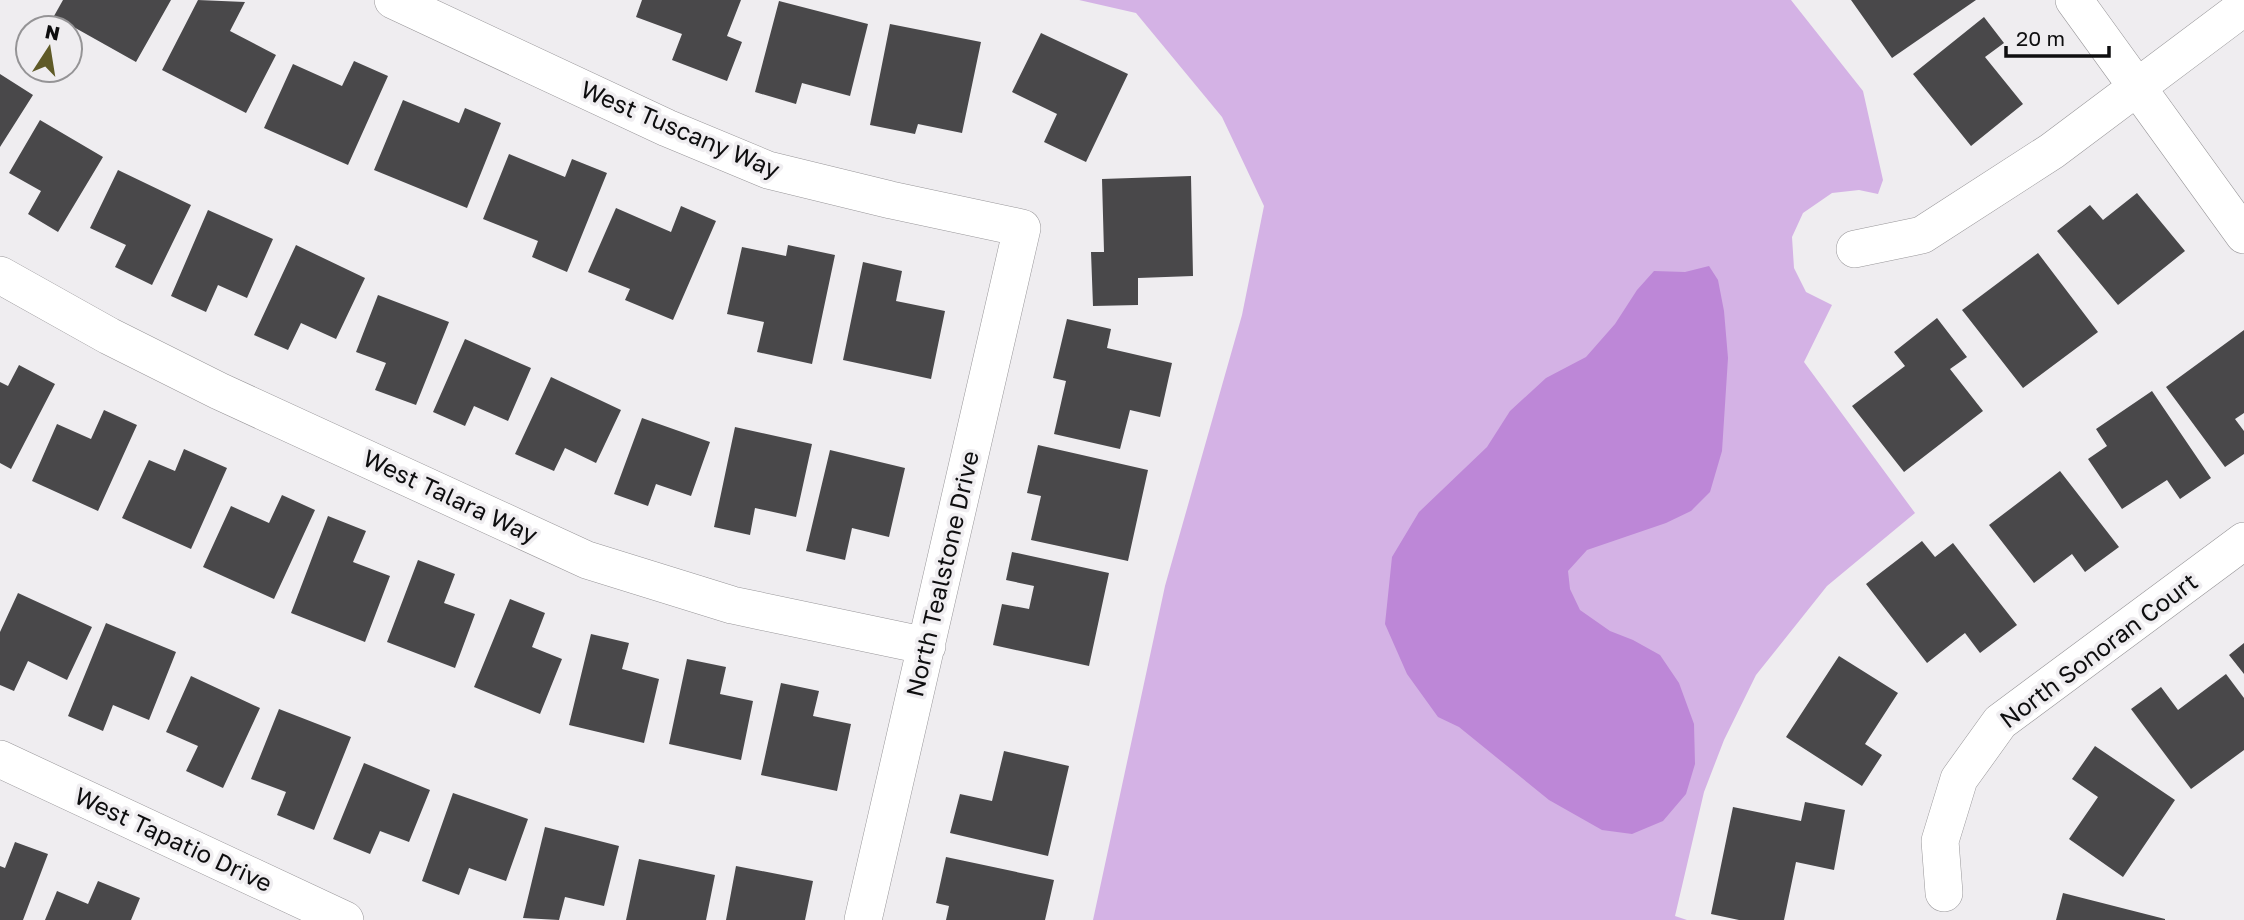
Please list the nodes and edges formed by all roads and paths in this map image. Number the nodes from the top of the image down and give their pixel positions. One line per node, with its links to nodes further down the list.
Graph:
1 (393, 0): 5 (street, West Tuscany Way)
2 (2074, 0): 4 (street)
3 (2244, 6): 4 (street)
4 (2137, 86): 6 (street); 7 (street)
5 (1022, 228): 10 (street, North Tealstone Drive)
6 (2244, 235)
7 (1855, 249)
8 (0, 275): 10 (street, West Talara Way)
9 (2244, 541): 12 (street, North Sonoran Court)
10 (927, 646): 14 (street, North Tealstone Drive)
11 (0, 760): 13 (street, West Tapatio Drive)
12 (1944, 892)
13 (345, 920)
14 (863, 920)

